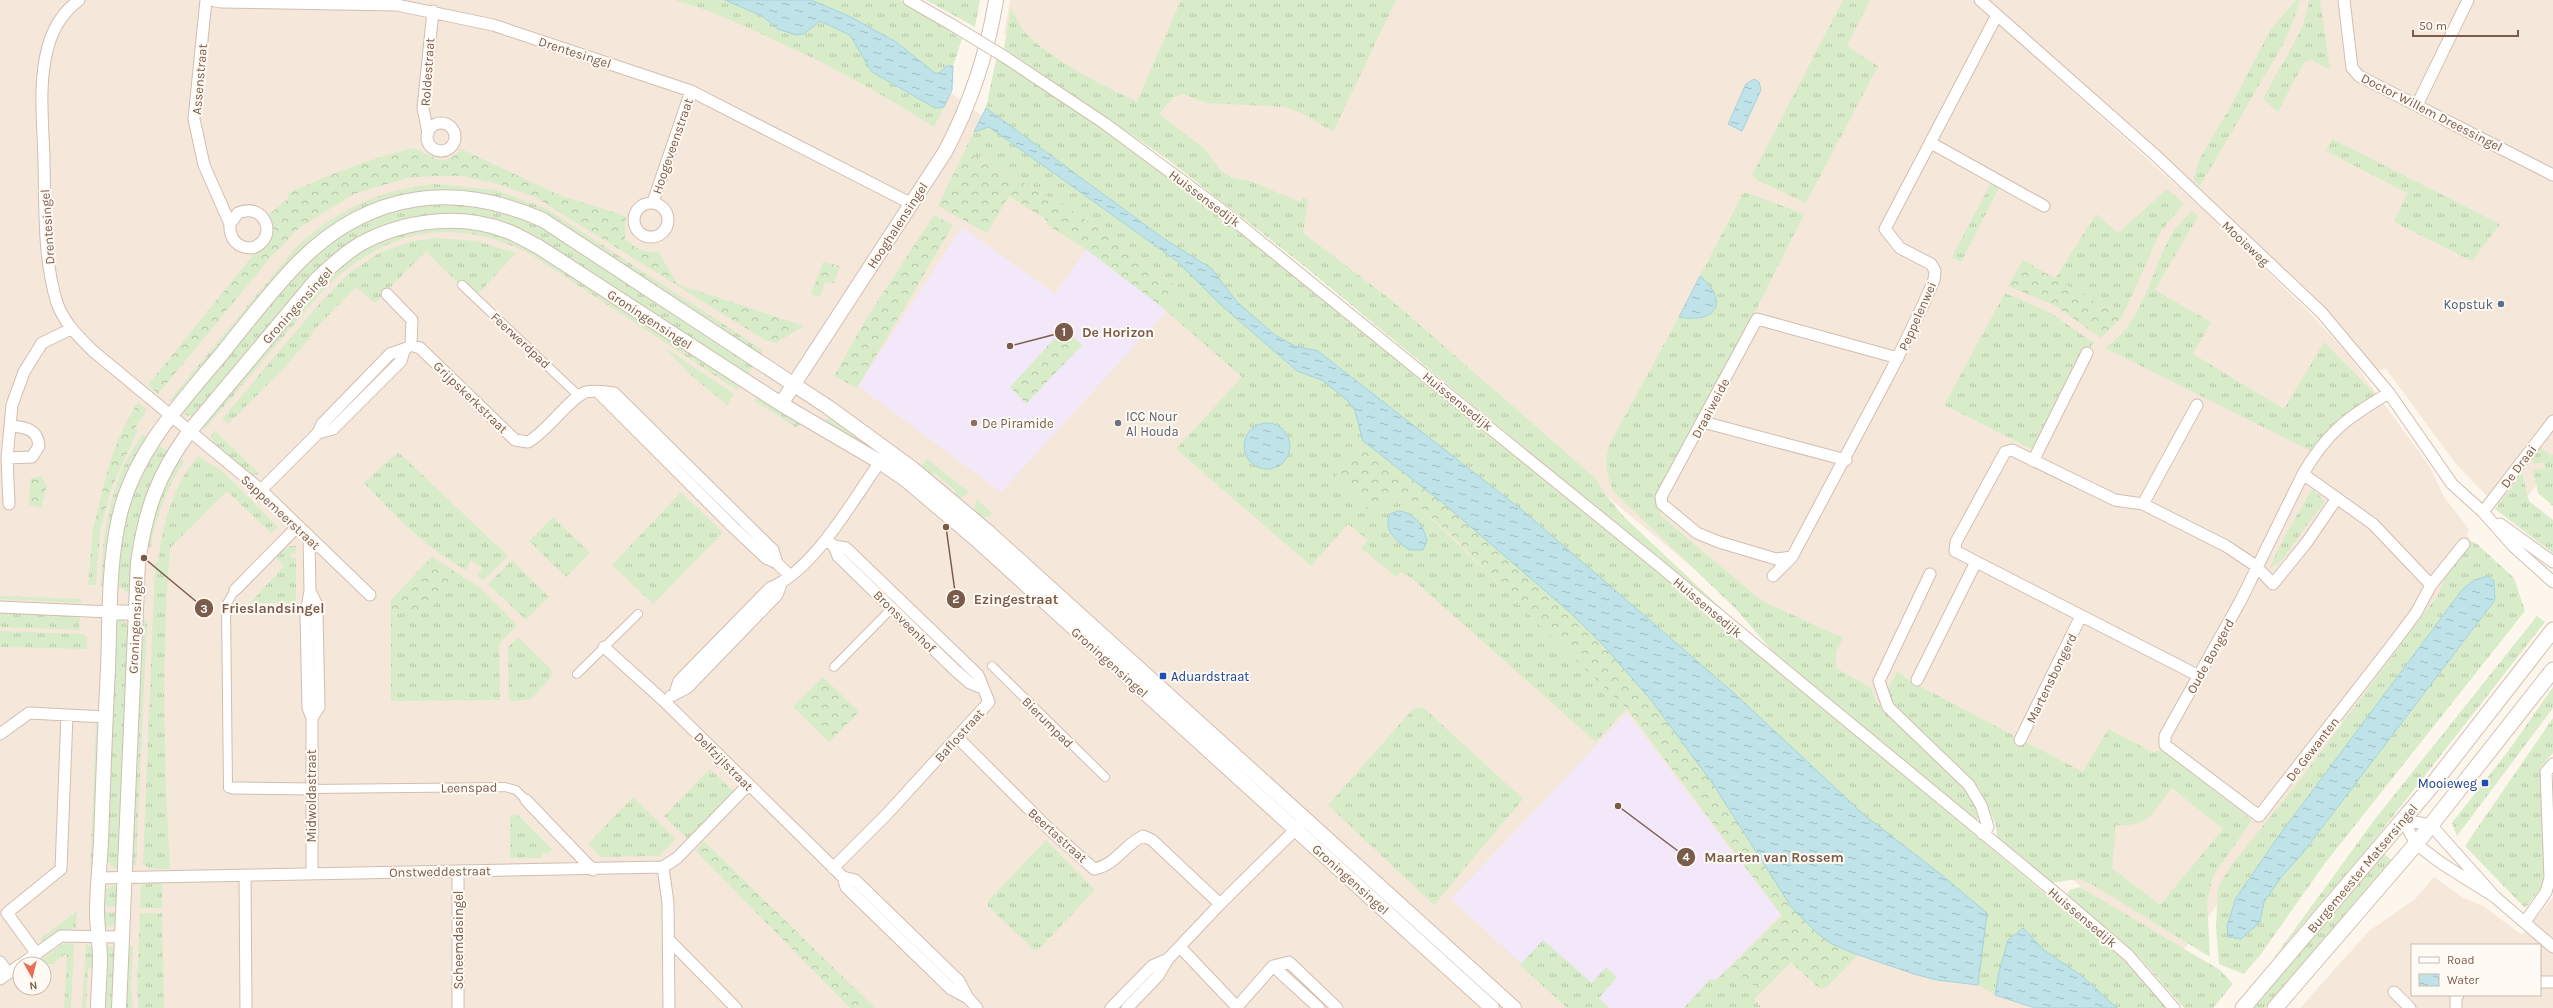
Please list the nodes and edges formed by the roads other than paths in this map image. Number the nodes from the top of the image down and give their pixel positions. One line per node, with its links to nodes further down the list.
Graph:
1 (79, 0): 23 (street, Drentesingel)
2 (206, 0): 19 (street, Assenstraat)
3 (211, 0): 9 (street, Drentesingel)
4 (909, 0): 94 (street, Huissensedijk, bridge)
5 (996, 0): 17 (street, Hooghalensingel)
6 (1980, 0): 10 (street, Mooieweg)
7 (2344, 0): 12 (street, Doctor Willem Dreessingel)
8 (2468, 0): 12 (street)
9 (432, 11): 11 (street, Drentesingel); 13 (street, Roldestraat)
10 (1997, 15): 14 (street, Peppelenwei); 28 (street, Mooieweg)
11 (691, 91): 16 (street, Hoogeveenstraat); 17 (street, Drentesingel)
12 (2417, 105): 15 (street, Doctor Willem Dreessingel)
13 (428, 132)
14 (1930, 143): 18 (street); 26 (street, Peppelenwei)
15 (2553, 175)
16 (653, 202)
17 (912, 204): 27 (street, Hooghalensingel)
18 (2044, 206)
19 (230, 224)
20 (462, 285): 29 (street, Feerwerdpad)
21 (387, 294): 24 (street)
22 (1757, 319): 26 (street, Peppelenwei); 34 (street, Draaiweide)
23 (71, 329): 32 (street, Drentesingel); 35 (street)
24 (407, 348): 29 (street, Grijpskerkstraat); 43 (street)
25 (2087, 353): 40 (street)
26 (1898, 358): 39 (street, Peppelenwei)
27 (793, 385): 30 (street, Hooghalensingel); 32 (street, Groningensingel); 37 (street, Groningensingel)
28 (2389, 393): 42 (street, Oude Bongerd); 47 (street, Mooieweg)
29 (579, 396): 57 (street)
30 (781, 404): 36 (street, Groningensingel); 41 (street, Groningensingel)
31 (2197, 405): 46 (street)
32 (170, 415): 36 (street, Sappemeerstraat); 65 (street, Groningensingel)
33 (2553, 421): 47 (street, De Draai)
34 (1703, 422): 39 (street); 52 (street, Draaiweide)
35 (10, 426): 38 (street); 38 (street)
36 (190, 432): 43 (street, Sappemeerstraat); 66 (street, Groningensingel)
37 (889, 450): 41 (street); 92 (street, Groningensingel)
38 (7, 458): 45 (street)
39 (1846, 460): 52 (street, Peppelenwei)
40 (2033, 461): 46 (street); 53 (street)
41 (880, 462): 50 (street); 92 (street, Groningensingel)
42 (2303, 474): 44 (street); 55 (street, Oude Bongerd)
43 (260, 490): 48 (street, Sappemeerstraat)
44 (2337, 498): 55 (street); 60 (street)
45 (9, 504)
46 (2143, 504): 55 (street)
47 (2483, 512): 54 (street, Mooieweg); 59 (street, Mooieweg)
48 (297, 527): 49 (street, Sappemeerstraat); 61 (street)
49 (309, 538): 62 (street, Sappemeerstraat); 89 (street, Midwoldastraat)
50 (830, 543): 57 (street); 64 (street, Bronsveenhof); 77 (street, Baflostraat)
51 (2464, 544): 60 (street, De Gewanten)
52 (1792, 557): 58 (street, Peppelenwei)
53 (1976, 562): 68 (street); 76 (street)
54 (2553, 562)
55 (2256, 566): 75 (street, Oude Bongerd)
56 (1930, 574): 94 (street)
57 (790, 576): 78 (street)
58 (1772, 576)
59 (2553, 582)
60 (2431, 585): 84 (street, De Gewanten)
61 (235, 590): 88 (street)
62 (370, 594)
63 (0, 607): 65 (street)
64 (892, 608): 72 (street); 77 (street, Bronsveenhof)
65 (110, 612): 66 (street); 80 (street, Groningensingel)
66 (136, 613): 103 (street, Groningensingel)
67 (638, 614): 70 (street)
68 (2081, 616): 75 (street); 83 (street, Martensbongerd)
69 (2553, 630): 91 (main road, Burgemeester Matsersingel)
70 (604, 647): 74 (street); 78 (street, Delfzijlstraat)
71 (992, 666): 86 (street, Bierumpad)
72 (834, 667)
73 (2553, 670): 93 (main road, Burgemeester Matsersingel)
74 (577, 674)
75 (2199, 676): 84 (street, Oude Bongerd)
76 (1917, 680)
77 (982, 688): 82 (street, Baflostraat)
78 (665, 702): 87 (street, Delfzijlstraat)
79 (67, 715): 80 (street); 81 (street); 112 (street)
80 (106, 716): 102 (street, Groningensingel)
81 (0, 734)
82 (957, 737): 97 (street, Baflostraat); 105 (street, Beertastraat)
83 (2020, 740)
84 (2165, 746)
85 (2553, 764): 106 (street)
86 (1105, 777)
87 (748, 785): 96 (street); 97 (street, Delfzijlstraat)
88 (230, 788): 89 (street)
89 (311, 789): 90 (street, Leenspad); 100 (street, Midwoldastraat)
90 (526, 800): 98 (street, Leenspad)
91 (2403, 820): 93 (street); 95 (street); 136 (main road, Burgemeester Matsersingel)
92 (1301, 824): 105 (street); 133 (street, Groningensingel); 134 (street, Groningensingel)
93 (2431, 825): 95 (main road, Burgemeester Matsersingel); 104 (street)
94 (1984, 834): 135 (street, Huissensedijk)
95 (2416, 844): 104 (street); 137 (main road, Burgemeester Matsersingel)
96 (663, 867): 98 (street, Onstweddestraat); 109 (street)
97 (833, 868): 129 (street, Delfzijlstraat)
98 (593, 870): 99 (street, Onstweddestraat)
99 (458, 871): 100 (street, Onstweddestraat); 126 (street, Scheemdasingel)
100 (312, 873): 101 (street, Onstweddestraat)
101 (245, 875): 103 (street, Onstweddestraat); 125 (street)
102 (99, 878): 103 (street, Onstweddestraat); 107 (street, Groningensingel)
103 (124, 878): 108 (street, Groningensingel)
104 (2495, 897): 106 (street)
105 (1220, 904): 110 (street)
106 (2525, 922): 111 (street)
107 (98, 935): 108 (street); 112 (street); 123 (street, Groningensingel)
108 (122, 937): 124 (street, Groningensingel)
109 (670, 941): 127 (street); 128 (street)
110 (1180, 947): 114 (street); 116 (street)
111 (2553, 947)
112 (37, 954): 113 (street)
113 (34, 956)
114 (1168, 959): 130 (street); 131 (street)
115 (0, 962): 117 (street)
116 (1273, 966): 122 (street); 132 (street)
117 (4, 976)
118 (2541, 982): 119 (street)
119 (2553, 982)
120 (2394, 992): 138 (street)
121 (2457, 996): 139 (street)
122 (1315, 1007)
123 (98, 1008)
124 (119, 1008)
125 (246, 1008)
126 (458, 1008)
127 (669, 1008)
128 (736, 1008)
129 (977, 1008)
130 (1111, 1008)
131 (1127, 1008)
132 (1337, 1008)
133 (1492, 1008)
134 (1514, 1008)
135 (2174, 1008)
136 (2243, 1008)
137 (2275, 1008)
138 (2410, 1008)
139 (2456, 1008)

